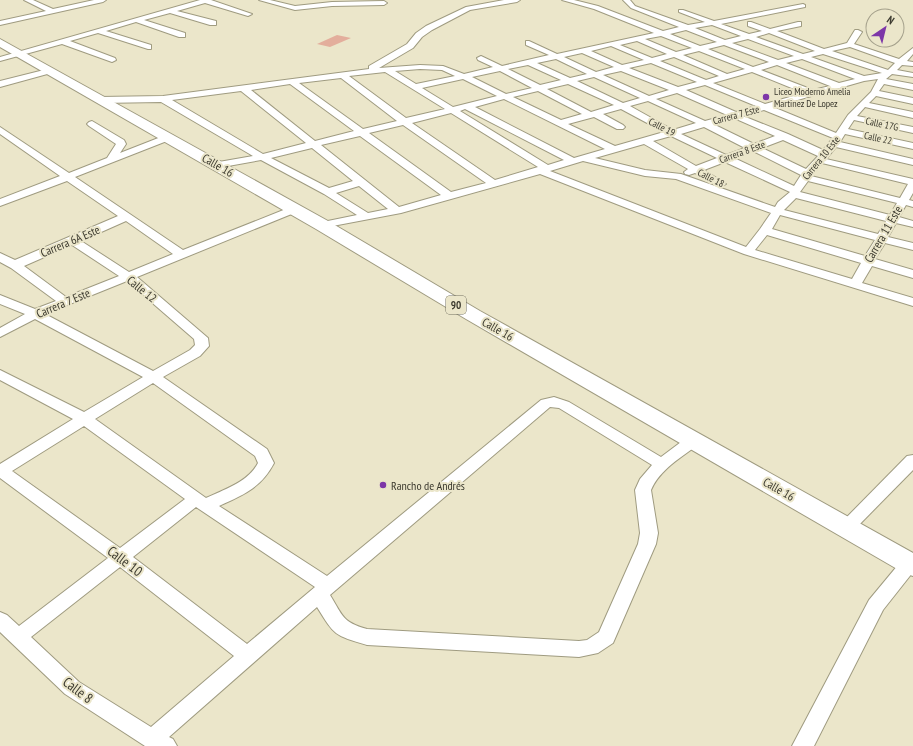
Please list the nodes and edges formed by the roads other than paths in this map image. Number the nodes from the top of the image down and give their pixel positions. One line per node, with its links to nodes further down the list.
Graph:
1 (27, 0): 13 (street)
2 (99, 0): 13 (street)
3 (205, 0): 12 (street); 17 (street)
4 (262, 0): 8 (street)
5 (517, 0): 60 (street)
6 (565, 0): 16 (street)
7 (626, 0): 11 (street)
8 (332, 2): 9 (street)
9 (384, 2)
10 (803, 6): 21 (street)
11 (633, 7): 15 (street); 16 (street)
12 (170, 10): 19 (street); 22 (street)
13 (52, 11): 20 (street)
14 (681, 11): 21 (street)
15 (647, 12): 18 (street); 25 (street)
16 (611, 13): 18 (street)
17 (248, 14)
18 (627, 19): 29 (street)
19 (136, 20): 26 (street); 30 (street)
20 (0, 23)
21 (712, 23): 25 (street); 31 (street)
22 (213, 24)
23 (751, 24): 27 (street)
24 (798, 24): 27 (street)
25 (686, 28): 29 (street); 35 (street)
26 (99, 31): 33 (street); 38 (street)
27 (772, 32): 31 (street); 42 (street)
28 (858, 32): 37 (street)
29 (661, 33): 32 (street); 39 (street)
30 (182, 35)
31 (750, 37): 35 (street); 47 (street)
32 (636, 38): 36 (street); 45 (street)
33 (62, 41): 44 (street); 49 (street)
34 (529, 43): 46 (street)
35 (724, 43): 39 (street); 53 (street)
36 (612, 44): 40 (street); 50 (street)
37 (850, 45): 42 (street); 52 (street)
38 (148, 47)
39 (699, 49): 45 (street); 59 (street)
40 (582, 50): 46 (street); 57 (street)
41 (913, 50): 52 (street, Carrera 10 Este)
42 (823, 51): 47 (street); 65 (street)
43 (0, 54): 44 (highway, Calle 16 / 90)
44 (20, 54): 58 (highway, Calle 16 / 90)
45 (676, 55): 50 (street); 64 (street)
46 (555, 56): 51 (street); 62 (street)
47 (804, 57): 53 (street); 67 (street)
48 (481, 58): 55 (street)
49 (112, 60)
50 (654, 61): 57 (street); 70 (street)
51 (529, 62): 55 (street); 69 (street, Calle 19)
52 (901, 62): 54 (street); 65 (street, Carrera 10 Este)
53 (779, 63): 59 (street); 73 (street)
54 (913, 64)
55 (500, 68): 63 (street); 76 (street)
56 (386, 69): 60 (street); 63 (street); 72 (street)
57 (624, 69): 62 (street); 77 (street)
58 (48, 70): 71 (street); 83 (highway, Calle 16 / 90)
59 (753, 70): 64 (street); 78 (street)
60 (365, 72): 61 (street)
61 (341, 74): 68 (street); 97 (street)
62 (596, 75): 69 (street); 82 (street)
63 (464, 76): 72 (street); 80 (street)
64 (726, 76): 70 (street)
65 (886, 76): 66 (street); 67 (street, Carrera 7 Este); 74 (street); 79 (street, Carrera 10 Este)
66 (913, 76)
67 (863, 79): 73 (street, Carrera 7 Este)
68 (291, 81): 75 (street); 105 (street)
69 (568, 82): 76 (street); 88 (street, Calle 19)
70 (705, 83): 77 (street); 89 (street)
71 (0, 84)
72 (414, 86): 90 (street)
73 (838, 86): 78 (street, Carrera 7 Este)
74 (913, 87)
75 (243, 88): 81 (street); 112 (street)
76 (541, 89): 80 (street); 92 (street)
77 (680, 90): 82 (street); 93 (street)
78 (812, 93): 89 (street, Carrera 7 Este)
79 (874, 93): 85 (street); 86 (street, Carrera 10 Este)
80 (507, 97): 87 (street); 99 (street)
81 (163, 98): 84 (street); 116 (street)
82 (650, 99): 88 (street); 101 (street)
83 (100, 100): 84 (street); 91 (highway, Calle 16 / 90)
84 (139, 100): 91 (street)
85 (913, 101)
86 (863, 104): 94 (street); 95 (street, Carrera 10 Este)
87 (468, 106): 90 (street); 96 (street)
88 (622, 106): 92 (street); 106 (street, Calle 19)
89 (766, 107): 93 (street, Carrera 7 Este); 109 (street)
90 (452, 110): 97 (street); 98 (street)
91 (123, 112): 108 (highway, Calle 16 / 90)
92 (594, 114): 99 (street); 102 (street)
93 (736, 115): 101 (street, Carrera 7 Este); 107 (street)
94 (913, 115)
95 (851, 117): 104 (street, Calle 17G); 109 (street, Carrera 10 Este)
96 (490, 118): 98 (street); 120 (street)
97 (404, 122): 105 (street); 129 (street)
98 (472, 122): 123 (street)
99 (560, 123): 115 (street)
100 (92, 124): 119 (street)
101 (705, 124): 106 (street, Carrera 7 Este); 114 (street)
102 (620, 127)
103 (0, 130): 110 (street)
104 (913, 130)
105 (362, 132): 112 (street); 134 (street)
106 (672, 133): 111 (street, Carrera 7 Este); 118 (street, Calle 19)
107 (785, 136): 114 (street, Carrera 8 Este); 117 (street)
108 (169, 137): 119 (street); 122 (highway, Calle 16 / 90)
109 (838, 137): 113 (street, Calle 22); 117 (street, Carrera 10 Este); 121 (street)
110 (5, 138): 125 (street)
111 (644, 140): 115 (street, Carrera 7 Este); 124 (street, Calle 18)
112 (314, 144): 116 (street); 128 (street)
113 (913, 146)
114 (753, 148): 118 (street, Carrera 8 Este); 127 (street)
115 (613, 149): 120 (street, Carrera 7 Este)
116 (262, 157): 122 (street); 132 (street)
117 (822, 157): 127 (street, Carrera 10 Este); 130 (street)
118 (724, 158): 124 (street, Carrera 8 Este); 133 (street, Calle 19)
119 (111, 159): 125 (street)
120 (577, 159): 123 (street, Carrera 7 Este); 126 (street)
121 (913, 162)
122 (216, 165): 138 (highway, Calle 16 / 90)
123 (542, 169): 129 (street, Carrera 7 Este); 149 (street)
124 (695, 170): 126 (street, Carrera 8 Este); 131 (street, Calle 18)
125 (66, 176): 135 (street); 140 (street)
126 (677, 176): 131 (street)
127 (806, 176): 133 (street, Carrera 10 Este); 136 (street)
128 (360, 182): 132 (street); 139 (street)
129 (493, 183): 134 (street, Carrera 7 Este)
130 (913, 183): 136 (street, Carrera 11 Este)
131 (722, 188): 137 (street)
132 (328, 192): 141 (street)
133 (795, 193): 137 (street, Carrera 10 Este); 142 (street, Calle 19)
134 (449, 196): 139 (street, Carrera 7 Este)
135 (0, 203)
136 (908, 203): 142 (street, Carrera 11 Este)
137 (780, 208): 145 (street, Carrera 10 Este); 146 (street)
138 (295, 209): 144 (highway, Calle 16 / 90); 150 (street, Carrera 7 Este)
139 (397, 211): 141 (street, Carrera 7 Este)
140 (126, 217): 147 (street, Carrera 6A Este); 150 (street)
141 (367, 217): 144 (street, Carrera 7 Este)
142 (893, 219): 143 (street, Calle 19); 146 (street, Carrera 11 Este)
143 (913, 224)
144 (322, 225): 165 (highway, Calle 16 / 90)
145 (765, 231): 149 (street, Carrera 10 Este); 152 (street)
146 (881, 238): 148 (street); 152 (street, Carrera 11 Este)
147 (72, 240): 153 (street, Carrera 6A Este); 155 (street, Calle 12)
148 (913, 247)
149 (748, 252): 156 (street)
150 (182, 255): 155 (street, Carrera 7 Este)
151 (0, 257): 153 (street)
152 (867, 261): 154 (street); 156 (street, Carrera 11 Este)
153 (15, 265): 158 (street)
154 (913, 274)
155 (128, 276): 158 (street, Carrera 7 Este); 163 (street, Calle 12)
156 (855, 284): 159 (street)
157 (0, 299): 160 (street)
158 (64, 302): 160 (street, Carrera 7 Este)
159 (913, 302)
160 (35, 314): 161 (street, Carrera 7 Este); 163 (street)
161 (0, 333)
162 (0, 374): 164 (street)
163 (152, 377): 164 (street); 168 (street)
164 (85, 419): 167 (street); 168 (street)
165 (676, 454): 169 (highway, Calle 16 / 90); 172 (street); 172 (street)
166 (913, 460): 169 (street)
167 (0, 471): 170 (street, Calle 10)
168 (200, 502): 170 (street); 172 (street)
169 (847, 527): 171 (highway, Calle 16 / 90)
170 (121, 558): 174 (street); 175 (street, Calle 10)
171 (901, 575): 177 (street)
172 (324, 590): 175 (street)
173 (0, 620): 174 (street, Calle 8)
174 (18, 637): 176 (street, Calle 8)
175 (248, 656): 176 (street)
176 (159, 743)
177 (803, 746)

